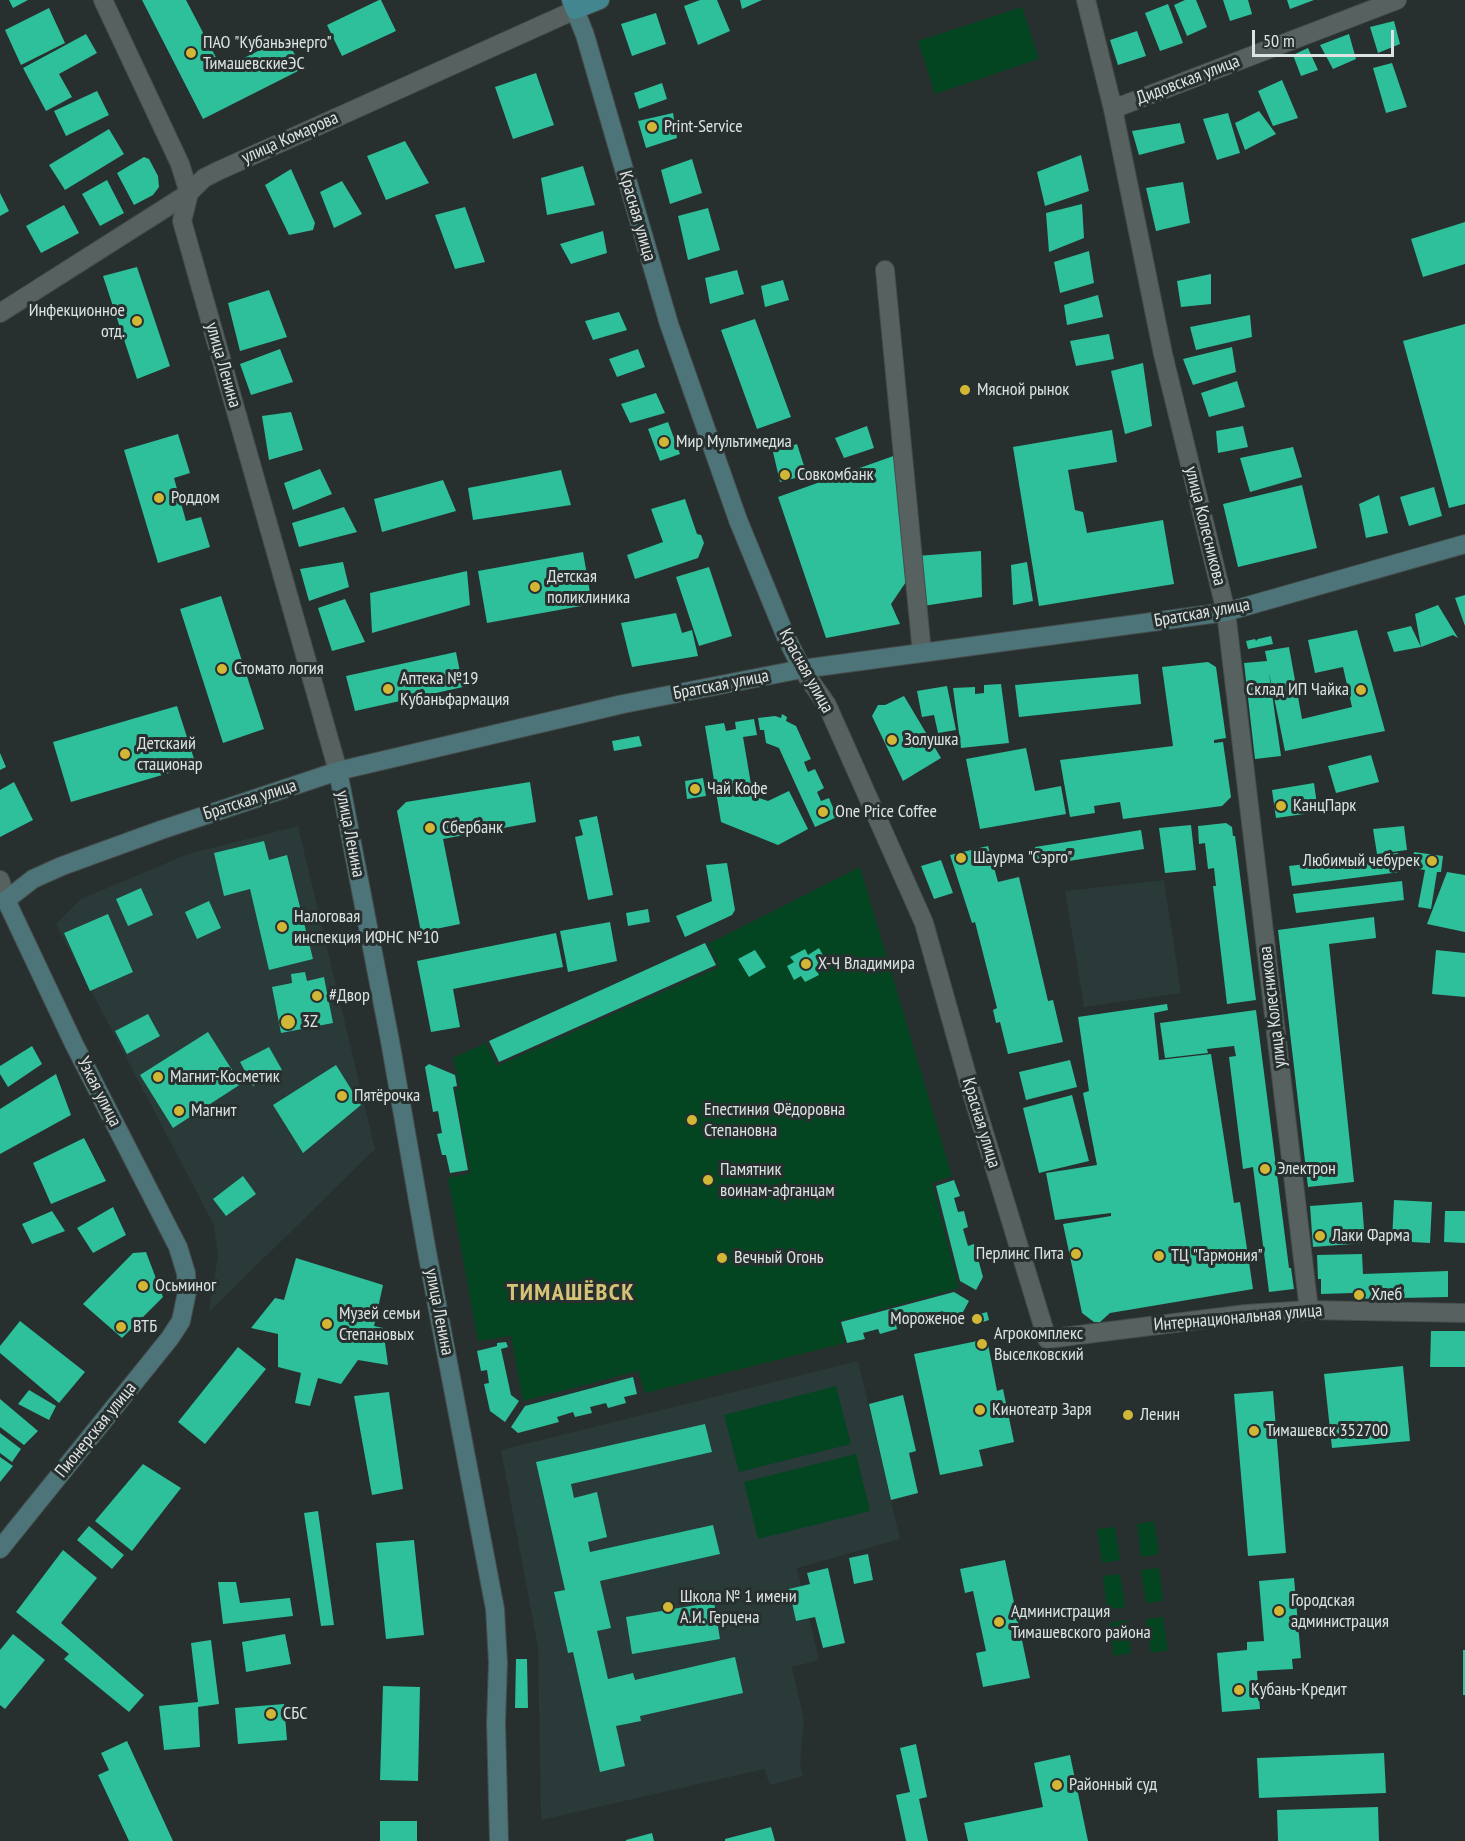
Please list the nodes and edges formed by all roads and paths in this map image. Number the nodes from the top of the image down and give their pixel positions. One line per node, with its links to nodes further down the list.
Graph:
1 (103, 0): 7 (street)
2 (600, 0): 5 (main road, улица Комарова)
3 (1086, 0): 6 (street, улица Колесникова)
4 (1397, 0): 6 (street, Дидовская улица)
5 (573, 5): 7 (street, улица Комарова); 13 (main road, Красная улица)
6 (1113, 109): 11 (street, улица Колесникова)
7 (189, 193): 9 (street, улица Комарова); 14 (street, улица Ленина)
8 (885, 270): 12 (street)
9 (0, 313)
10 (1465, 544): 11 (main road, Братская улица)
11 (1226, 612): 12 (main road, Братская улица); 18 (street, улица Колесникова)
12 (922, 653): 13 (main road, Братская улица)
13 (802, 669): 14 (main road, Братская улица); 20 (street, Красная улица)
14 (338, 771): 16 (main road, Братская улица); 22 (main road, улица Ленина)
15 (0, 880): 16 (street, Узкая улица)
16 (3, 903): 17 (main road, Узкая улица)
17 (184, 1306): 21 (main road, Пионерская улица)
18 (1309, 1310): 19 (street, Интернациональная улица); 20 (street, Интернациональная улица)
19 (1465, 1313)
20 (1047, 1339)
21 (0, 1549)
22 (499, 1841)

